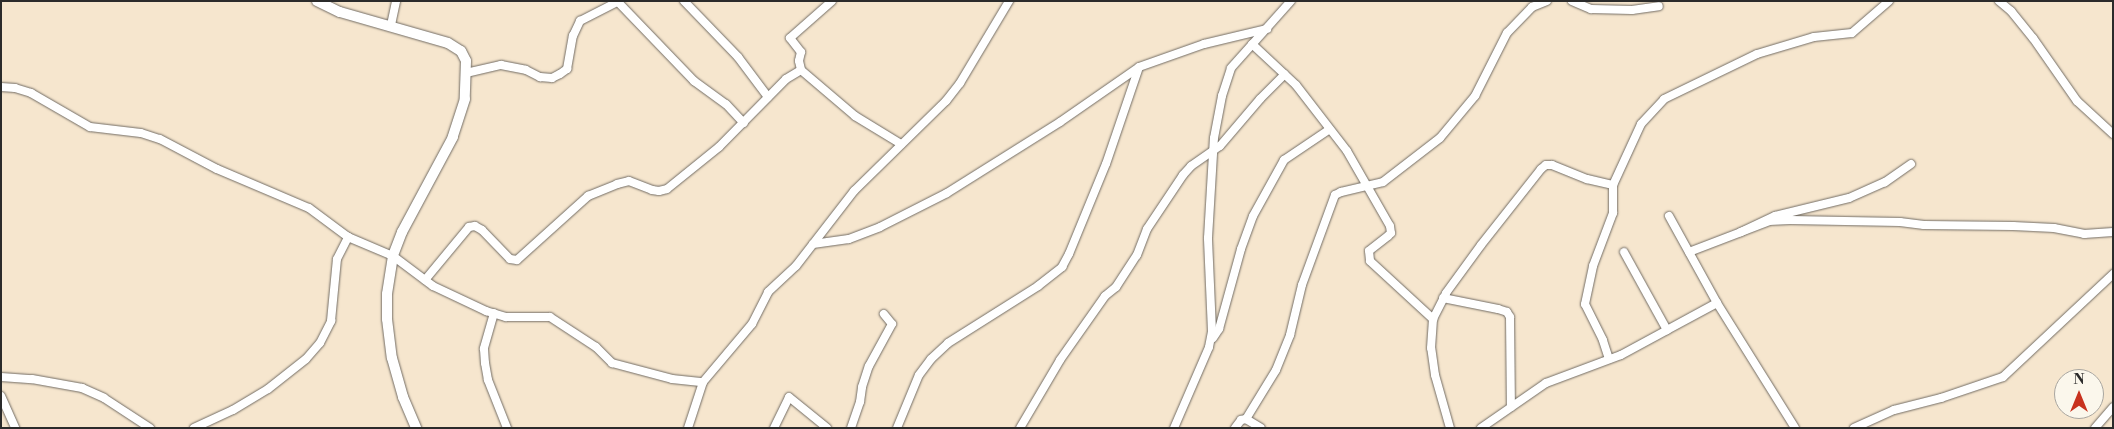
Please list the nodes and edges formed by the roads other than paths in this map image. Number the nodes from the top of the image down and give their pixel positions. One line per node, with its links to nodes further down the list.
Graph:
1 (317, 1): 13 (main road)
2 (396, 1): 13 (street)
3 (684, 1): 21 (street)
4 (832, 1): 17 (street)
5 (1007, 1): 25 (street)
6 (1291, 1): 14 (street)
7 (1548, 1): 29 (street)
8 (1572, 1): 12 (street)
9 (1889, 1): 28 (street)
10 (1999, 1): 24 (street)
11 (619, 2): 18 (street); 22 (street)
12 (1659, 6)
13 (391, 25): 18 (main road)
14 (1267, 29): 15 (street); 16 (street)
15 (1252, 44): 19 (street); 26 (street)
16 (1139, 67): 34 (street); 63 (street)
17 (801, 70): 21 (street); 25 (street)
18 (466, 73): 37 (main road)
19 (1285, 74): 23 (street); 26 (street)
20 (1, 87): 33 (street)
21 (768, 97): 22 (street)
22 (744, 123): 39 (street)
23 (1330, 129): 29 (street); 46 (street)
24 (2113, 134)
25 (901, 144): 34 (street)
26 (1213, 151): 46 (street); 64 (street)
27 (1911, 164): 31 (street)
28 (1613, 185): 40 (street); 47 (street)
29 (1367, 186): 44 (street); 53 (street)
30 (1669, 216): 36 (street)
31 (1741, 232): 32 (street); 36 (street)
32 (2113, 232)
33 (348, 237): 37 (street); 56 (street)
34 (813, 244): 49 (street)
35 (1624, 252): 45 (street)
36 (1689, 252): 41 (street)
37 (393, 256): 39 (street); 57 (main road)
38 (2113, 274): 71 (street)
39 (425, 280): 42 (street)
40 (1443, 298): 44 (street); 52 (street)
41 (1718, 303): 45 (street); 70 (street)
42 (494, 313): 49 (street); 58 (street)
43 (884, 314): 62 (street)
44 (1433, 319): 68 (street)
45 (1666, 330): 47 (street)
46 (1210, 343): 65 (street)
47 (1609, 359): 52 (street)
48 (1, 377): 55 (street)
49 (703, 382): 59 (street)
50 (1, 396): 54 (street)
51 (2113, 407): 72 (street)
52 (1511, 408): 69 (street)
53 (1246, 419): 66 (street); 67 (street)
54 (15, 428)
55 (150, 428)
56 (194, 428)
57 (416, 428)
58 (507, 428)
59 (688, 428)
60 (774, 428): 61 (street)
61 (827, 428)
62 (851, 428)
63 (897, 428)
64 (1020, 428)
65 (1174, 428)
66 (1236, 428)
67 (1261, 428)
68 (1450, 428)
69 (1481, 428)
70 (1795, 428)
71 (1854, 428)
72 (2095, 428)

